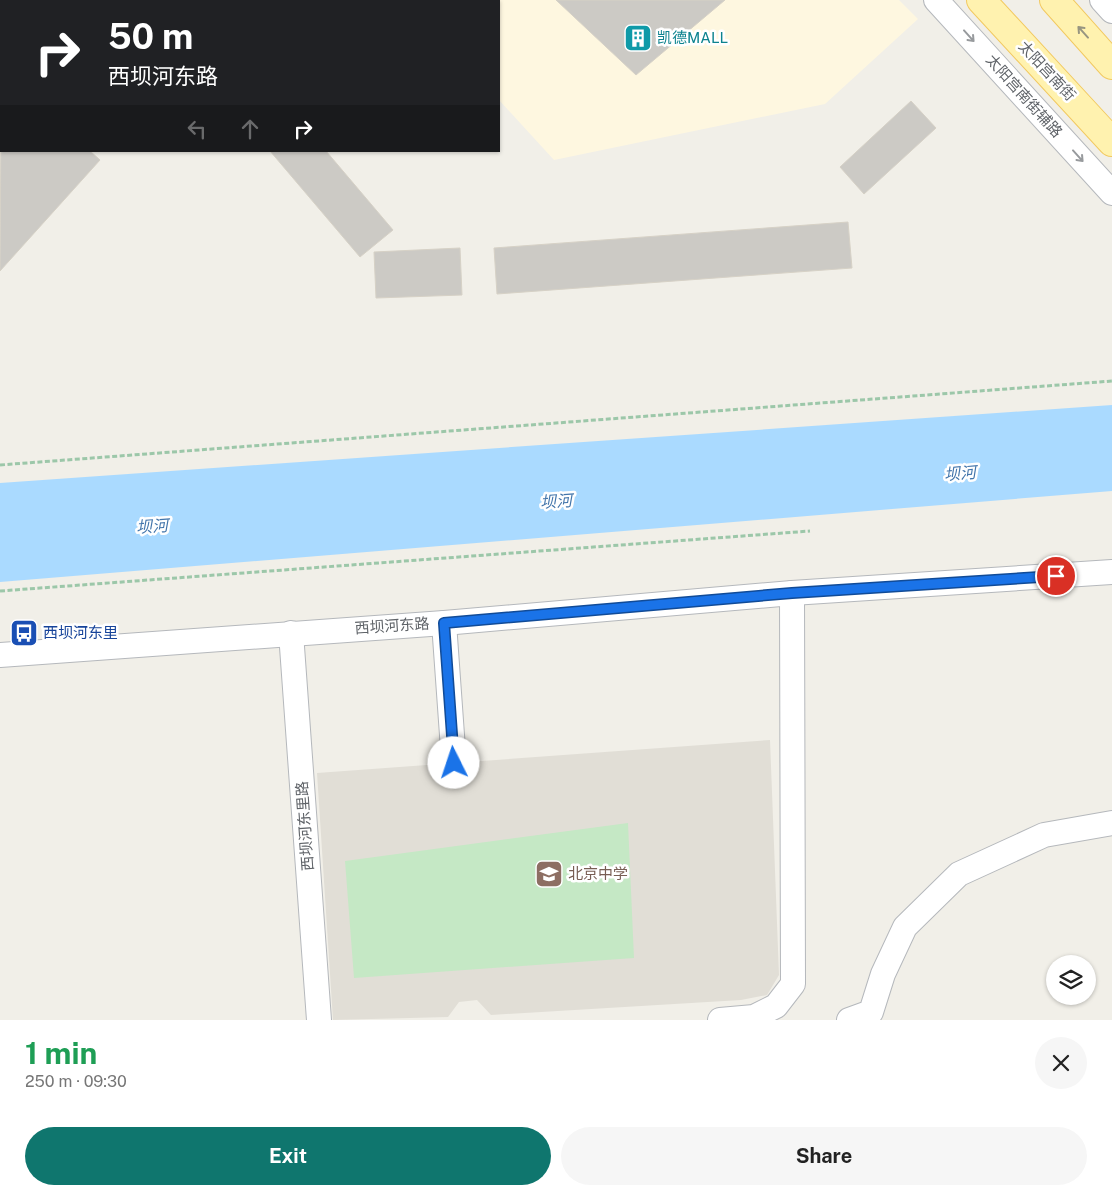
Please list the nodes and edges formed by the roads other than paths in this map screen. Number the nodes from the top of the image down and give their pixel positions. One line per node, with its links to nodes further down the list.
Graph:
1 (936, 0): 8 (street, 太阳宫南街辅路, one-way to 8)
2 (981, 0): 7 (main road, 太阳宫南街)
3 (1054, 0): 6 (main road, one-way to 3)
4 (1102, 0): 5 (street)
5 (1112, 10)
6 (1112, 65)
7 (1112, 142)
8 (1112, 193)
9 (1112, 572): 10 (street, 西坝河东路)
10 (792, 593): 11 (street, 西坝河东路); 17 (street)
11 (444, 623): 12 (street, 西坝河东路); 14 (street)
12 (290, 633): 13 (street, 西坝河东路); 16 (street, 西坝河东里路)
13 (0, 655)
14 (454, 763)
15 (1112, 823): 18 (street)
16 (318, 1020)
17 (720, 1020)
18 (849, 1020)

